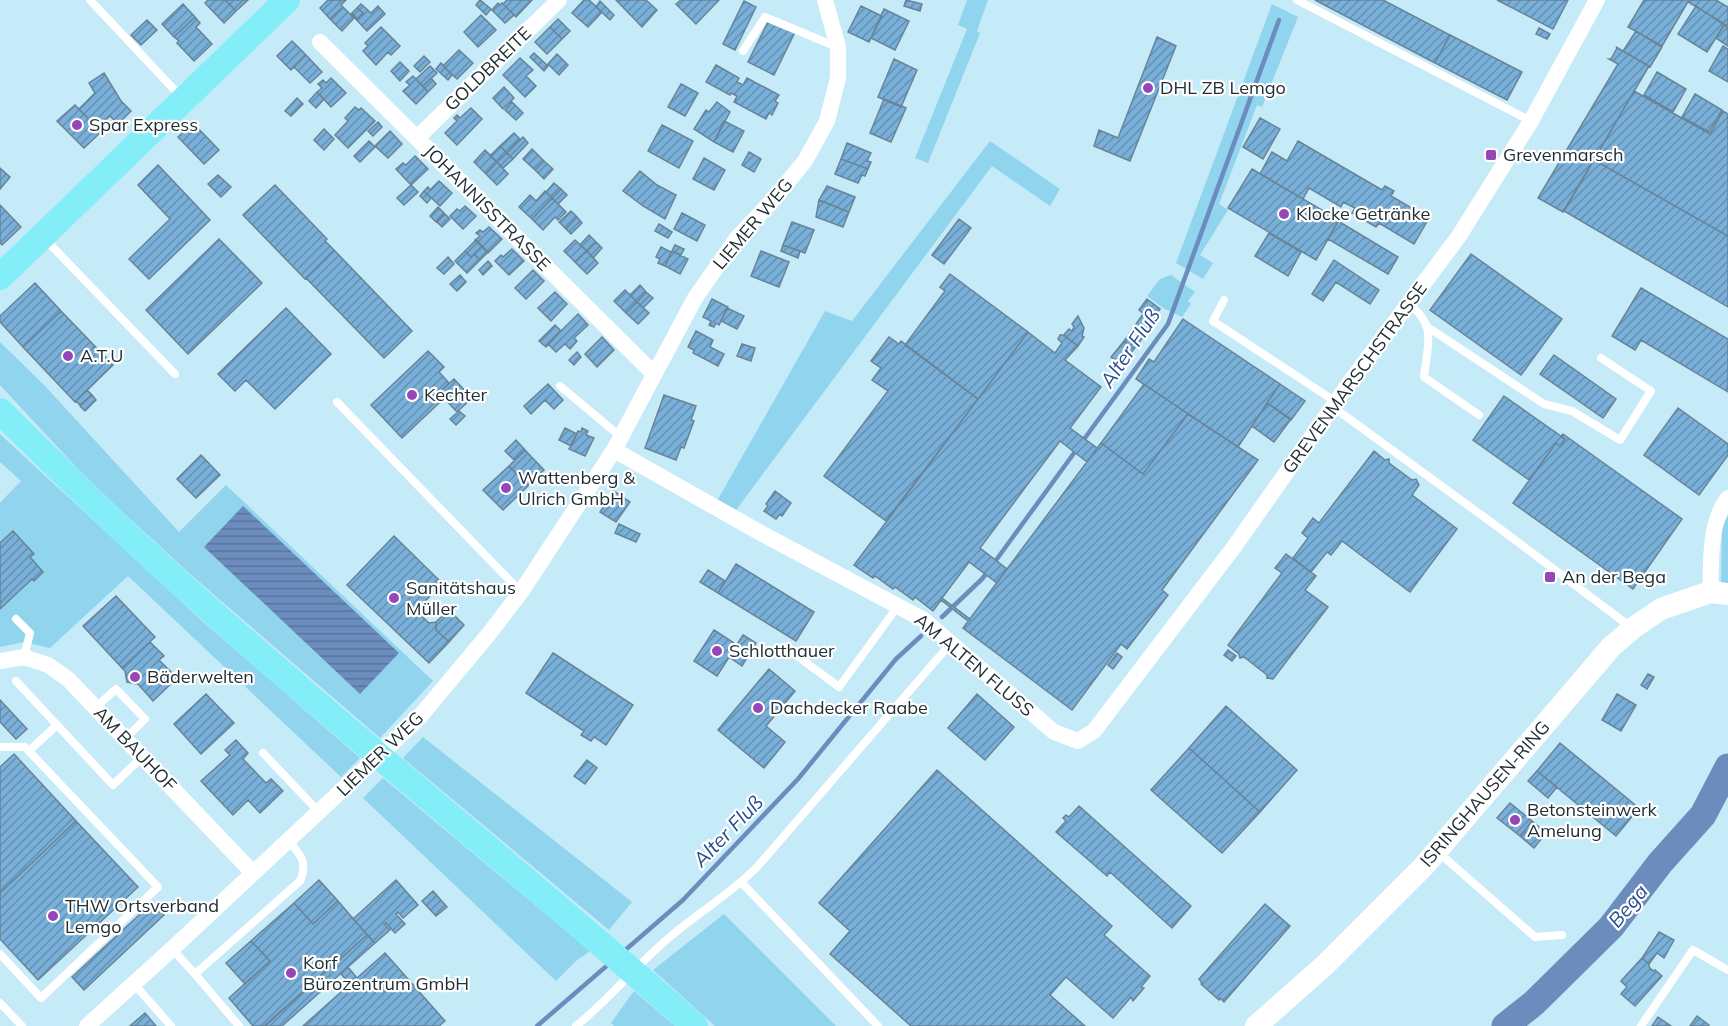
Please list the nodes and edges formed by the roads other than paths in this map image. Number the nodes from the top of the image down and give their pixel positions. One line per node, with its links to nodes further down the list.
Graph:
1 (90, 0): 10 (lane)
2 (287, 0): 10 (main road)
3 (559, 0): 12 (street, GOLDBREITE)
4 (825, 0): 8 (street, LIEMER WEG)
5 (1297, 0): 11 (lane)
6 (1597, 0): 11 (street, GREVENMARSCHSTRASSE)
7 (320, 42): 12 (street, JOHANNISSTRASSE)
8 (838, 47): 9 (lane); 20 (street, LIEMER WEG)
9 (743, 51)
10 (185, 100): 13 (main road)
11 (1530, 121): 16 (street, GREVENMARSCHSTRASSE)
12 (417, 138): 20 (street, JOHANNISSTRASSE)
13 (42, 237): 14 (main road); 19 (lane)
14 (0, 277)
15 (1224, 300): 23 (lane)
16 (1408, 304): 17 (lane); 23 (street, GREVENMARSCHSTRASSE)
17 (1429, 328): 18 (lane); 25 (lane)
18 (1601, 358)
19 (175, 374)
20 (654, 374): 26 (street, LIEMER WEG)
21 (560, 386): 26 (lane)
22 (337, 402): 28 (lane)
23 (1334, 405): 32 (lane); 33 (street, GREVENMARSCHSTRASSE)
24 (0, 411): 63 (main road)
25 (1479, 416)
26 (617, 444): 28 (street, LIEMER WEG); 30 (street, AM ALTEN FLUSS)
27 (1728, 498): 29 (street)
28 (521, 592): 46 (street, LIEMER WEG)
29 (1719, 593): 32 (street, ISRINGHAUSEN-RING)
30 (898, 606): 34 (street, AM ALTEN FLUSS); 35 (lane)
31 (16, 619): 36 (lane)
32 (1633, 628): 48 (street, ISRINGHAUSEN-RING)
33 (1172, 631): 34 (street, AM ALTEN FLUSS)
34 (951, 643): 50 (lane)
35 (792, 652)
36 (24, 657): 37 (street); 39 (street, AM BAUHOF)
37 (0, 661)
38 (16, 681): 40 (lane)
39 (95, 708): 41 (street, AM BAUHOF); 41 (lane)
40 (57, 725): 43 (lane); 45 (lane)
41 (125, 739): 45 (street, AM BAUHOF)
42 (0, 747): 43 (lane)
43 (29, 751): 53 (lane)
44 (262, 753): 46 (lane)
45 (142, 757): 49 (street, AM BAUHOF)
46 (319, 812): 47 (street, LIEMER WEG)
47 (288, 840): 49 (street, LIEMER WEG); 55 (lane)
48 (1438, 851): 51 (lane); 65 (street, ISRINGHAUSEN-RING)
49 (253, 873): 52 (street, LIEMER WEG)
50 (742, 883): 58 (lane); 64 (lane)
51 (1562, 935)
52 (172, 949): 55 (lane); 56 (street, LIEMER WEG)
53 (0, 954)
54 (1728, 970): 66 (lane)
55 (195, 974): 62 (lane)
56 (134, 984): 59 (street, LIEMER WEG); 61 (lane)
57 (0, 1003): 60 (lane)
58 (582, 1024)
59 (90, 1025)
60 (22, 1026)
61 (171, 1026)
62 (239, 1026)
63 (695, 1026)
64 (879, 1026)
65 (1256, 1026)
66 (1641, 1026)

